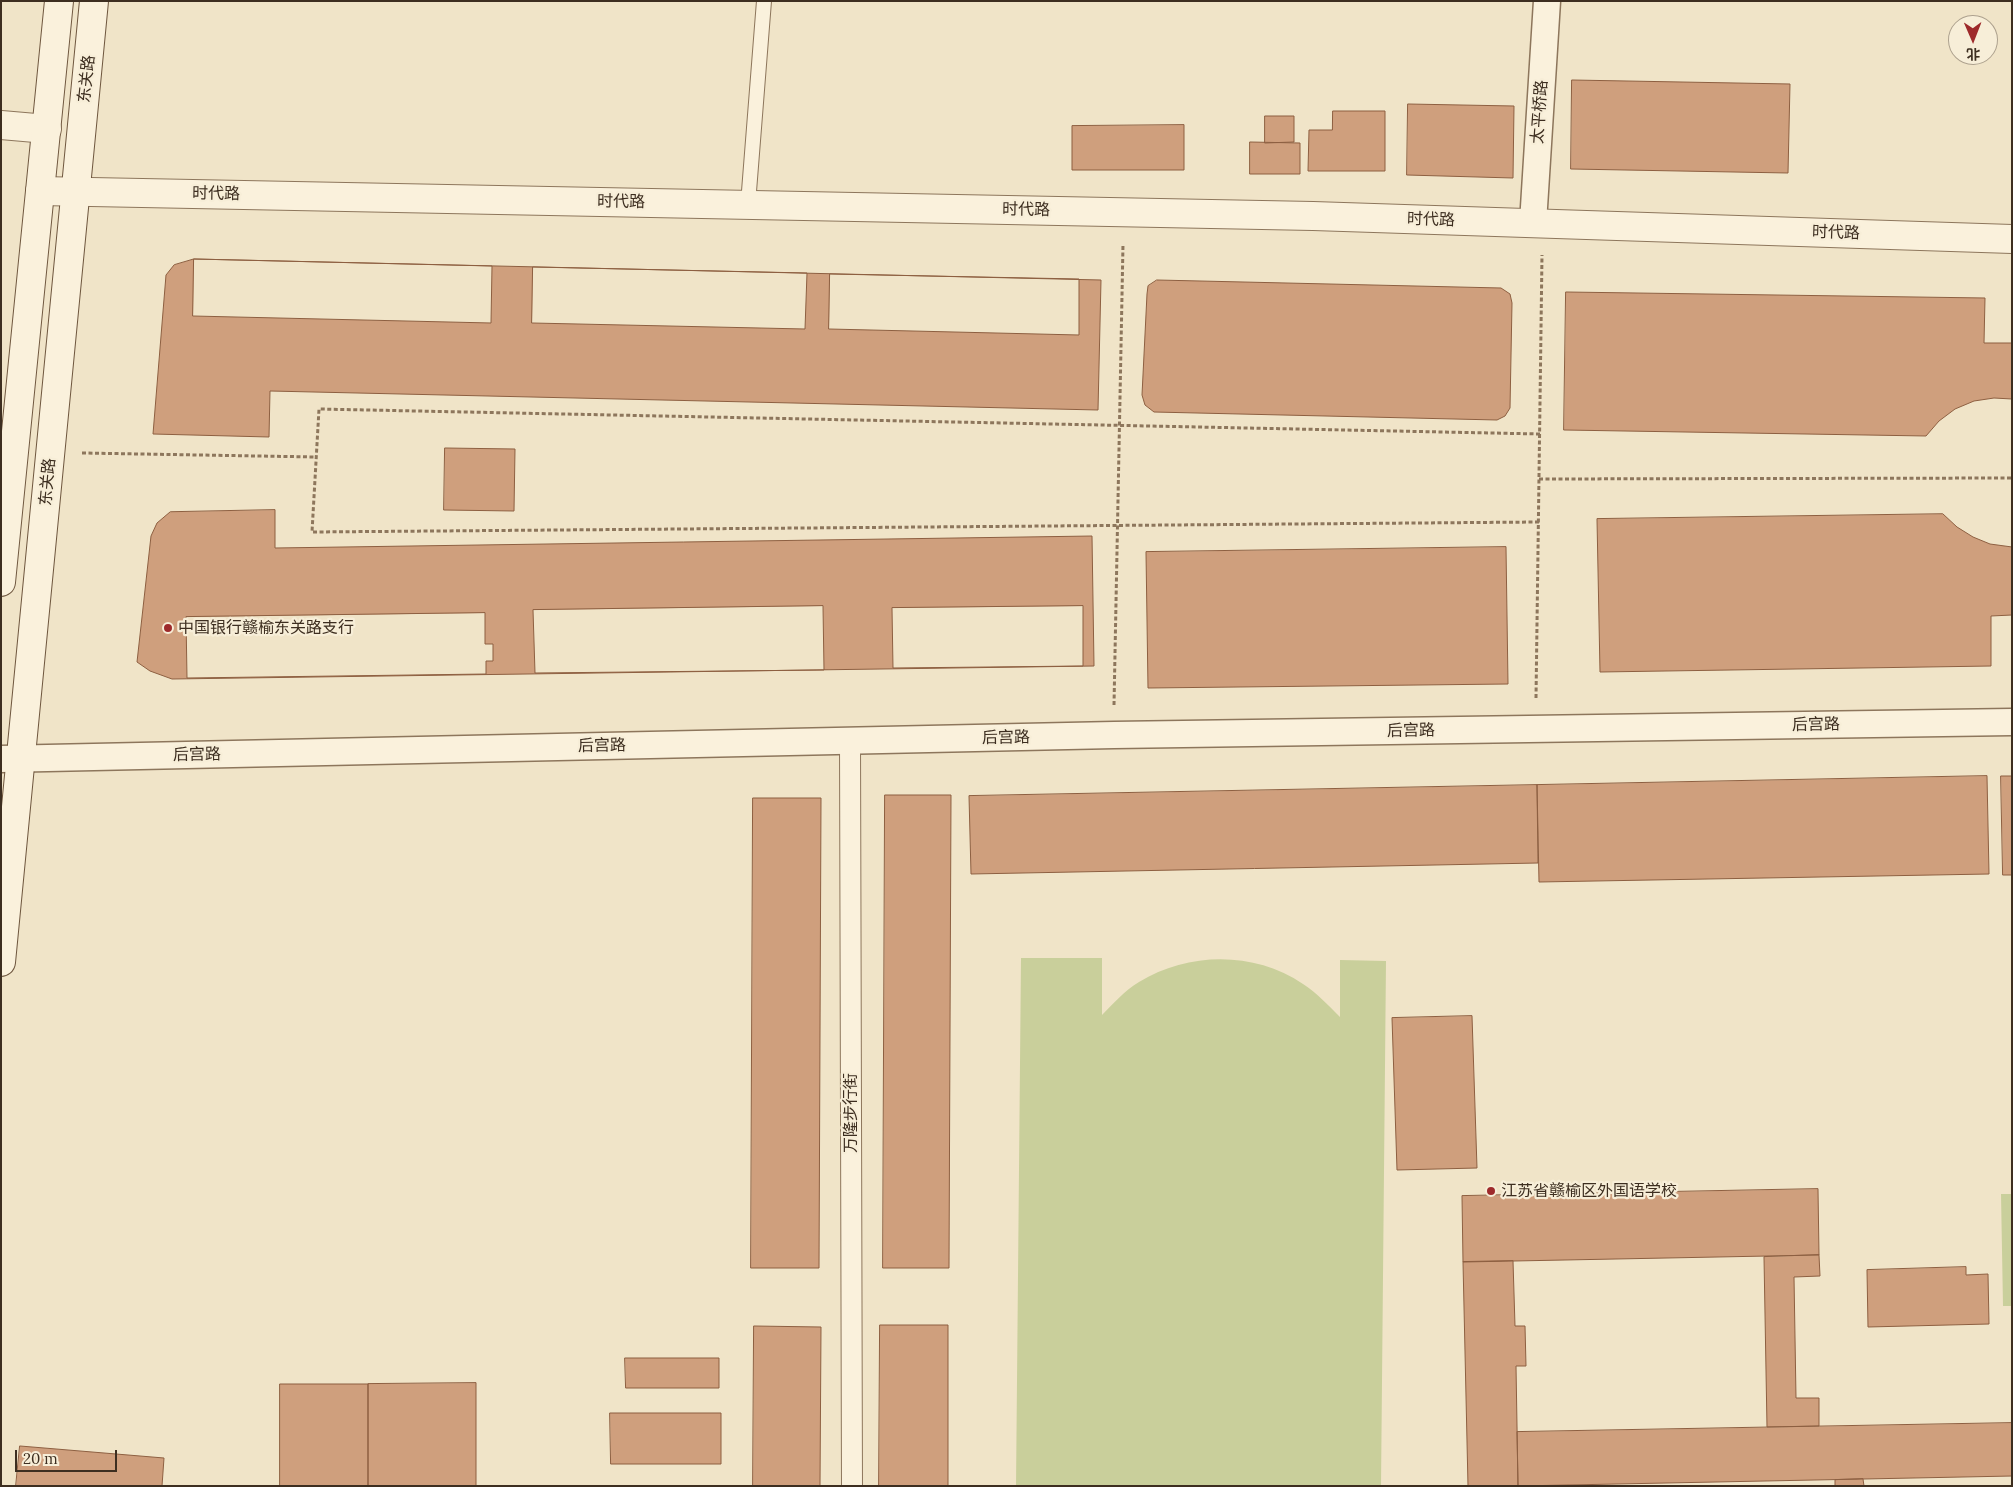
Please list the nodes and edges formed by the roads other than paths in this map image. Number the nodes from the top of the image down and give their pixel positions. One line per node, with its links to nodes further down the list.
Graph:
1 (60, 1): 6 (street)
2 (94, 1): 8 (street, 东关路)
3 (764, 1): 9 (lane)
4 (1547, 1): 10 (street, 太平桥路)
5 (1, 125): 6 (street)
6 (47, 129): 7 (street)
7 (40, 191): 8 (street, 时代路); 12 (street)
8 (76, 191): 9 (street, 时代路); 15 (street, 东关路)
9 (748, 204): 10 (street, 时代路)
10 (1538, 223): 11 (street, 时代路)
11 (2012, 239)
12 (1, 582)
13 (2012, 722): 14 (street, 后宫路)
14 (850, 741): 15 (street, 后宫路); 17 (street, 万隆步行街)
15 (11, 759): 16 (street, 东关路)
16 (1, 962)
17 (852, 1486)

